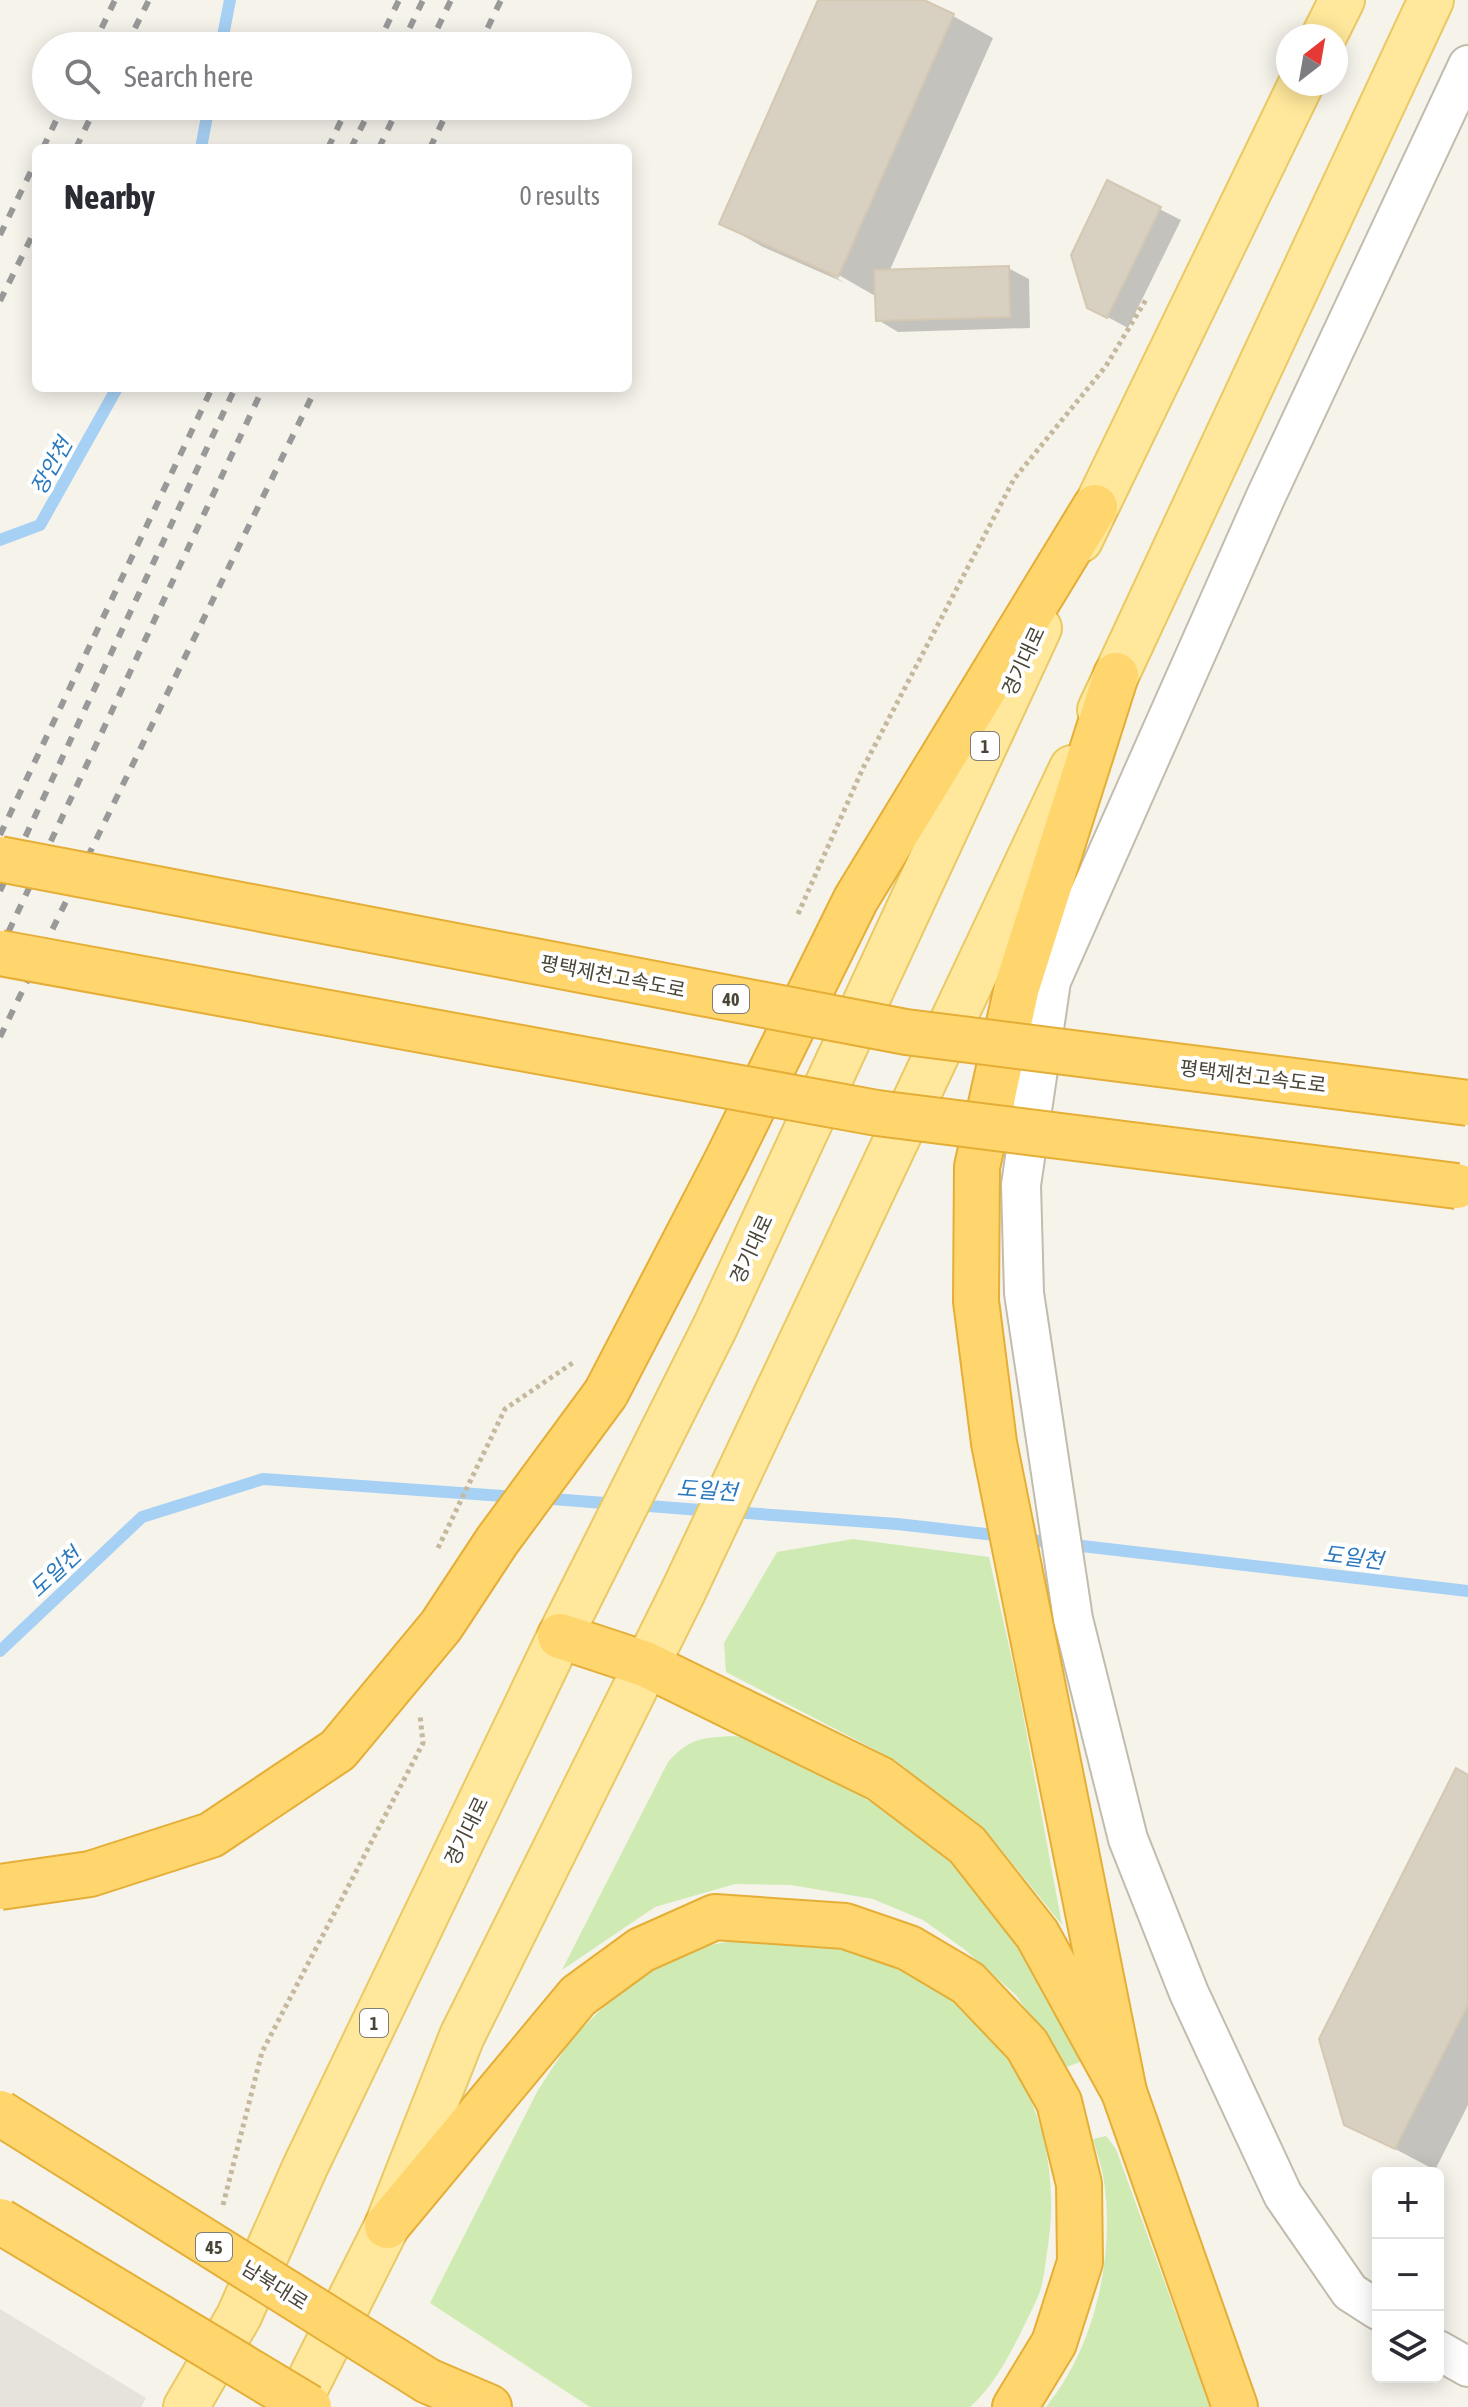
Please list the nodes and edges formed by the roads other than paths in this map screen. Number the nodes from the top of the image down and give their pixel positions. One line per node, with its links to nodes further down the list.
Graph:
1 (1342, 0): 3 (main road)
2 (1431, 0): 7 (main road)
3 (1330, 24)
4 (1468, 65): 19 (street)
5 (1295, 96): 6 (main road, 경기대로 / 1)
6 (1095, 507): 12 (main road, 경기대로 / 1); 14 (highway, bridge)
7 (1116, 675): 13 (main road); 15 (highway)
8 (0, 859): 10 (highway, 평택제천고속도로 / 40, bridge)
9 (0, 953): 11 (highway, bridge)
10 (1468, 1103)
11 (1463, 1187)
12 (560, 1636): 13 (highway); 23 (main road, 경기대로 / 1)
13 (645, 1664): 15 (highway); 18 (main road)
14 (0, 1887)
15 (1124, 2092): 29 (highway)
16 (0, 2113): 22 (highway, 남북대로 / 45, bridge)
17 (0, 2221): 25 (highway, bridge)
18 (387, 2226): 24 (main road); 28 (highway)
19 (1372, 2306)
20 (1444, 2353): 21 (street)
21 (1468, 2367)
22 (428, 2381): 26 (highway, 남북대로 / 45); 27 (highway)
23 (186, 2407)
24 (296, 2407)
25 (309, 2407)
26 (469, 2407)
27 (489, 2407)
28 (1015, 2407)
29 (1235, 2407)

